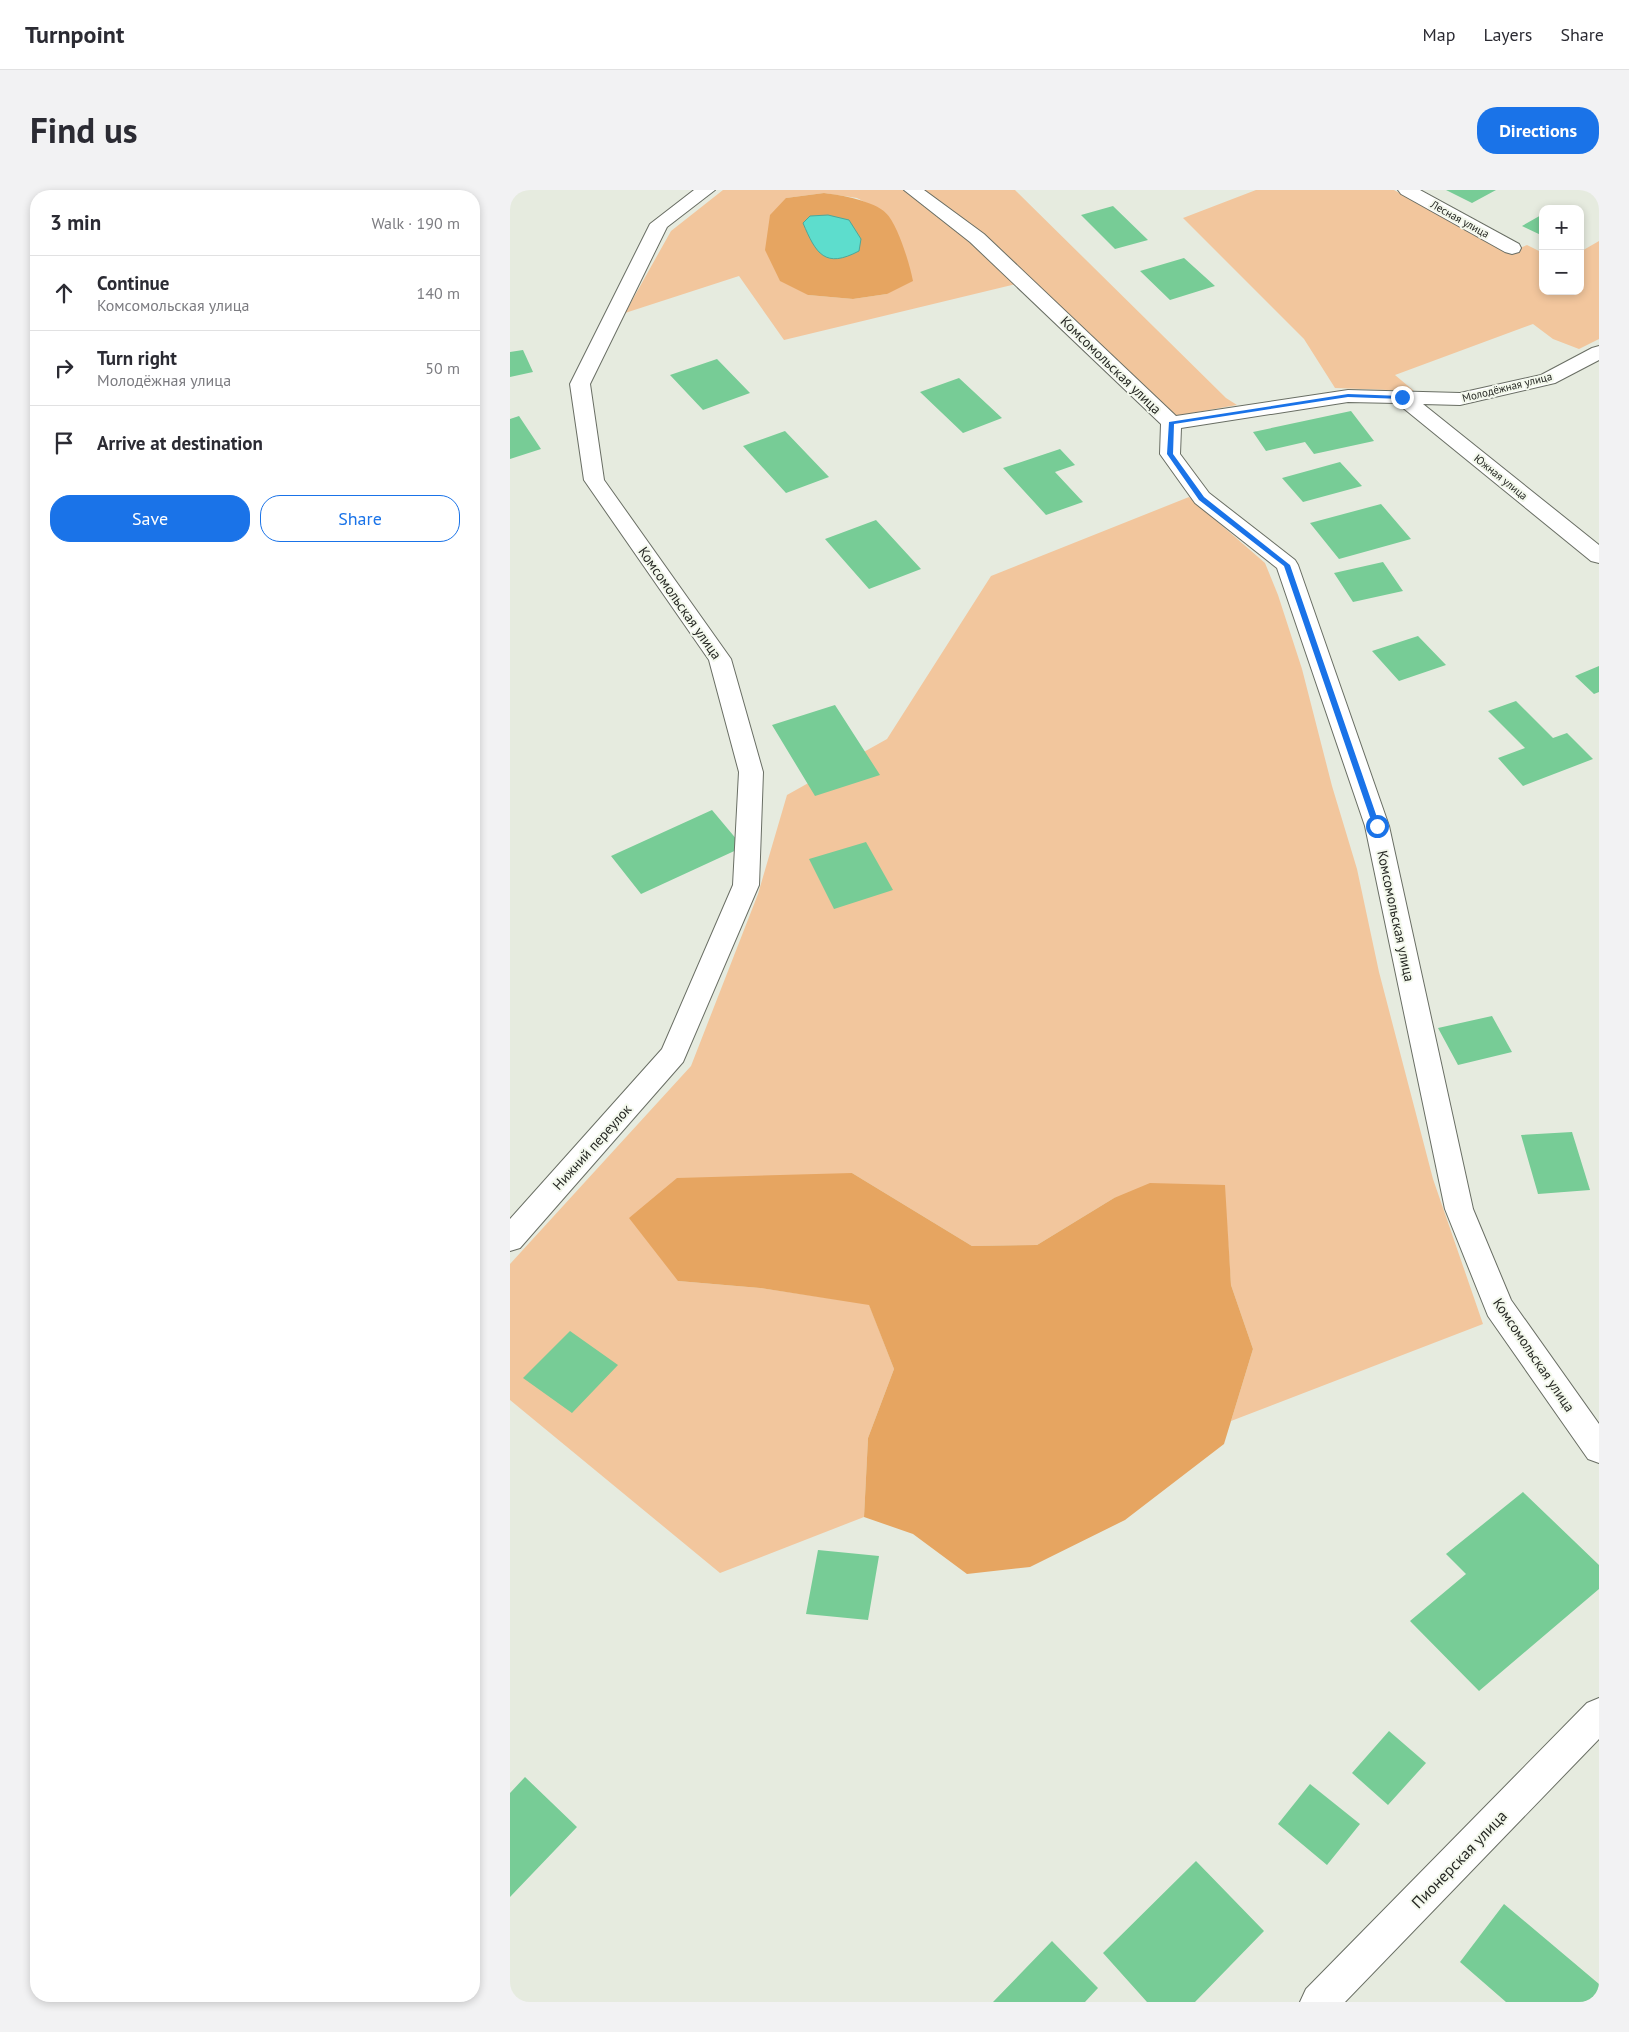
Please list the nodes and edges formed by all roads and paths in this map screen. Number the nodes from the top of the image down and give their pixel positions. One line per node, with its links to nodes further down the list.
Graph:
1 (706, 190): 9 (street, Комсомольская улица)
2 (913, 190): 7 (street, Комсомольская улица)
3 (1407, 190): 4 (street, Лесная улица)
4 (1512, 248)
5 (1599, 352): 6 (street, Молодёжная улица)
6 (1402, 397): 7 (street, Молодёжная улица); 8 (street, Южная улица)
7 (1171, 423): 11 (street, Комсомольская улица)
8 (1599, 556)
9 (673, 1056): 10 (street, Нижний переулок)
10 (510, 1239)
11 (1599, 1449)
12 (1599, 1715): 13 (street, Пионерская улица)
13 (1319, 2002)

